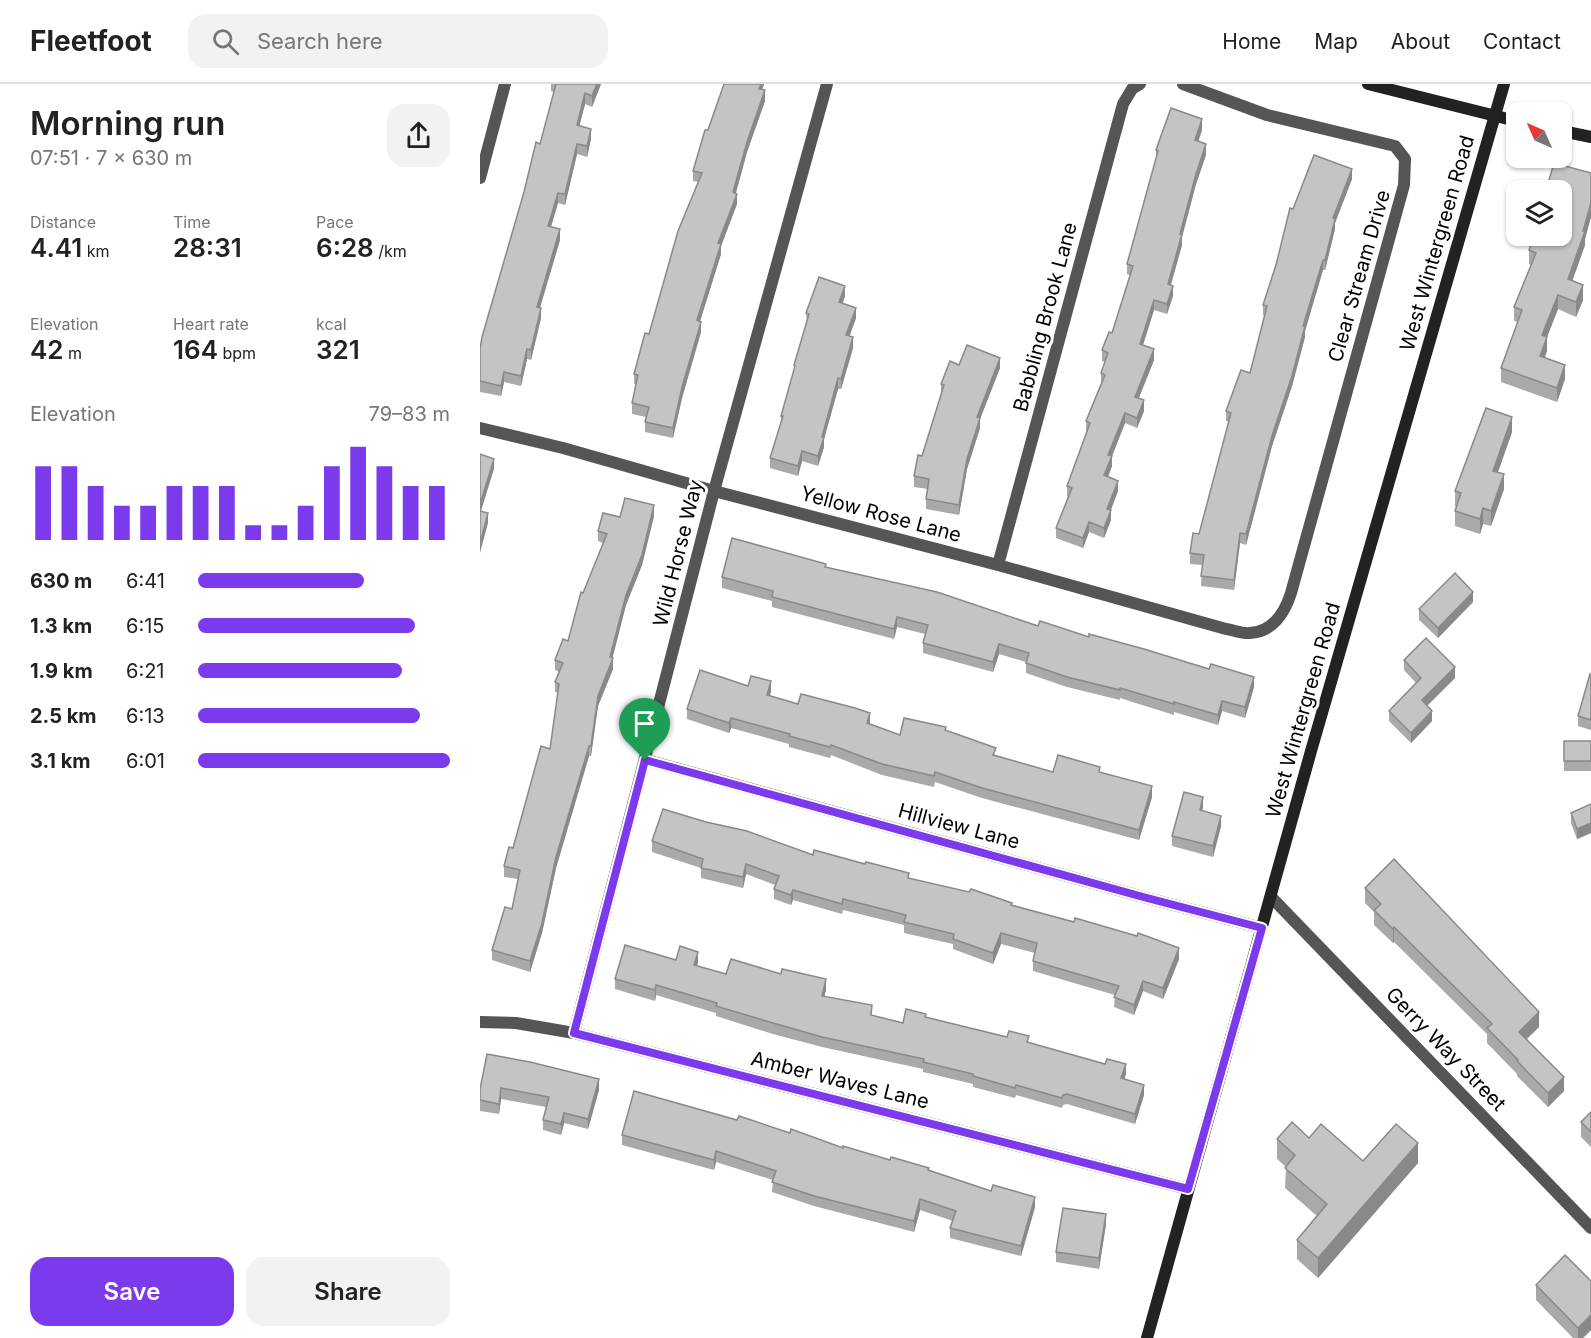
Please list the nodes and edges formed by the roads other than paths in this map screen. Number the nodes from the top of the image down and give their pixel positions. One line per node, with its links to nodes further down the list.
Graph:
1 (505, 84): 11 (street)
2 (827, 84): 13 (street, Wild Horse Way)
3 (1140, 84): 14 (street, Babbling Brook Lane)
4 (1183, 84): 15 (street, Clear Stream Drive)
5 (1368, 84): 7 (main road)
6 (1504, 84): 7 (main road)
7 (1494, 116): 8 (main road, West Wintergreen Road); 17 (main road, West Wintergreen Road)
8 (1506, 119)
9 (1572, 133): 10 (main road)
10 (1591, 137)
11 (480, 178)
12 (480, 428): 13 (street, Yellow Rose Lane)
13 (714, 491): 14 (street, Yellow Rose Lane); 16 (street, Wild Horse Way)
14 (998, 565): 15 (street, Yellow Rose Lane)
15 (1271, 626)
16 (645, 760): 18 (street, Hillview Lane); 20 (street, Wild Horse Way)
17 (1272, 898): 18 (main road, West Wintergreen Road); 22 (street, Gerry Way Street)
18 (1262, 928): 21 (main road, West Wintergreen Road)
19 (480, 1022): 20 (street, Amber Waves Lane)
20 (574, 1033): 21 (street, Amber Waves Lane)
21 (1188, 1189): 23 (main road, West Wintergreen Road)
22 (1591, 1228)
23 (1147, 1338)

